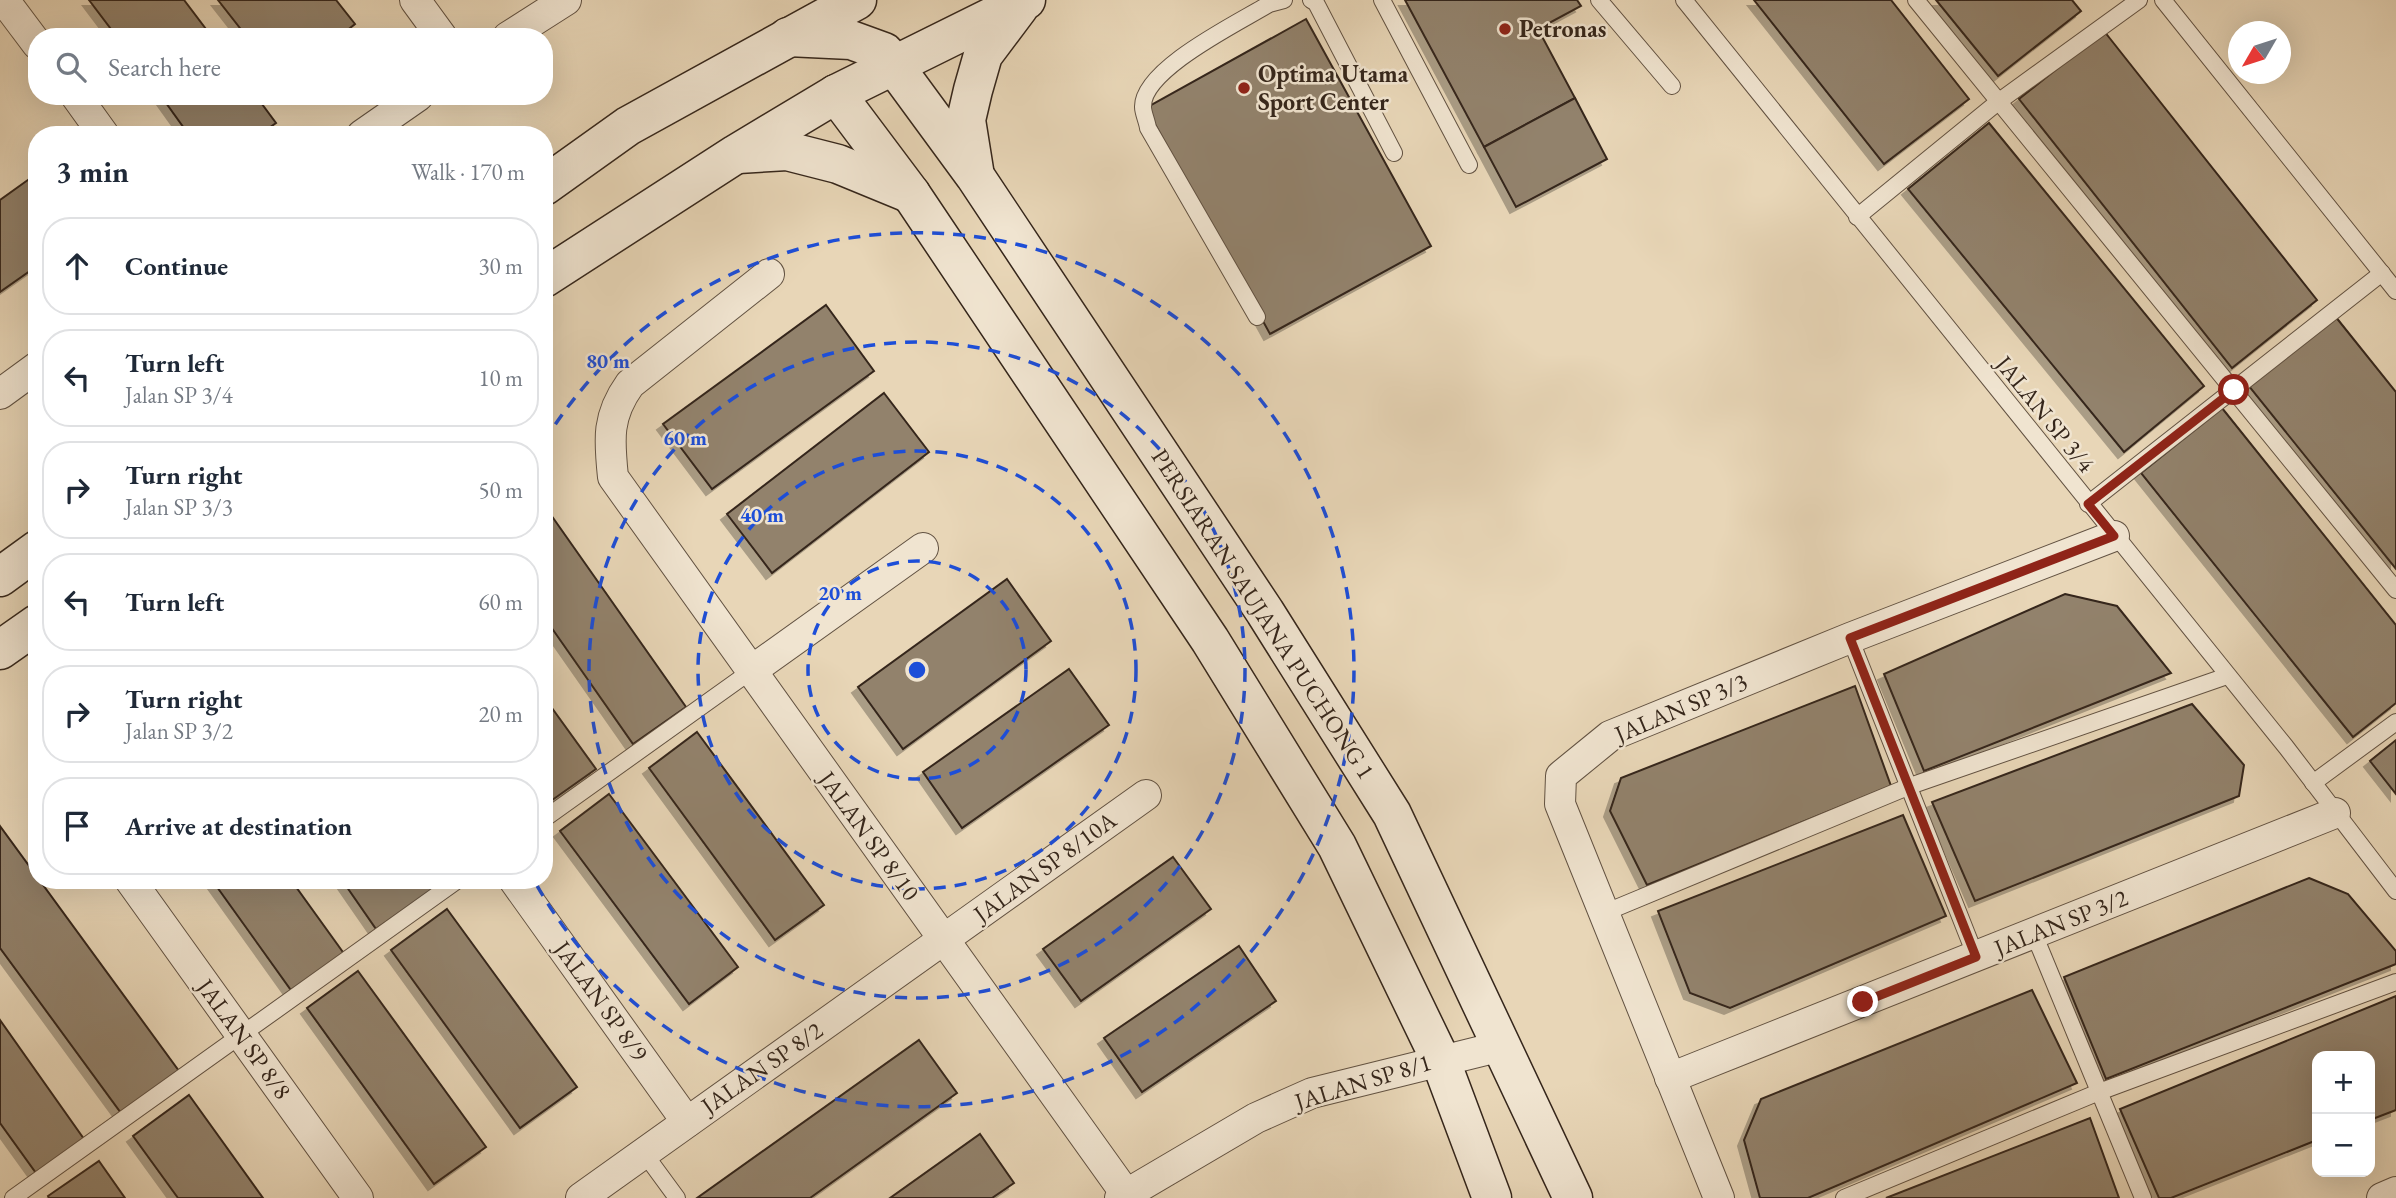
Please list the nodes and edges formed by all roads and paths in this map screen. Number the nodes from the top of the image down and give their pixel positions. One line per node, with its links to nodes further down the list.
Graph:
1 (4, 0): 17 (street)
2 (415, 0): 15 (street)
3 (566, 0): 16 (street)
4 (857, 0): 18 (street)
5 (880, 0): 19 (street)
6 (1311, 0): 28 (lane)
7 (1382, 0): 30 (lane)
8 (1598, 0): 21 (lane)
9 (1684, 0): 34 (lane, JALAN SP 3/4)
10 (1916, 0): 23 (lane)
11 (2139, 0): 23 (lane)
12 (2163, 0): 36 (lane)
13 (1024, 1): 20 (street); 31 (street)
14 (1273, 1): 39 (lane)
15 (435, 28)
16 (522, 28)
17 (28, 32)
18 (788, 37): 19 (street); 32 (street)
19 (850, 40): 20 (street); 22 (street)
20 (895, 64): 22 (street); 31 (street, PERSIARAN SAUJANA PUCHONG 1)
21 (1672, 86)
22 (836, 94): 29 (street); 33 (street)
23 (1998, 102): 34 (lane); 41 (lane)
24 (82, 105): 26 (street)
25 (405, 105): 27 (street)
26 (98, 126)
27 (375, 126)
28 (1394, 153)
29 (736, 154): 33 (street); 35 (street)
30 (1469, 165)
31 (975, 176): 70 (street, PERSIARAN SAUJANA PUCHONG 1)
32 (553, 180)
33 (911, 194): 71 (street)
34 (1857, 217): 43 (lane, JALAN SP 3/4)
35 (553, 272)
36 (2382, 273): 38 (lane); 41 (lane)
37 (769, 274): 52 (street, JALAN SP 8/10)
38 (2396, 291)
39 (1257, 317)
40 (28, 374): 42 (street)
41 (2234, 390): 43 (lane); 48 (lane)
42 (0, 394)
43 (2088, 504): 44 (lane, JALAN SP 3/4)
44 (2114, 536): 50 (street, JALAN SP 3/3); 53 (lane, JALAN SP 3/4)
45 (923, 548): 52 (street)
46 (28, 557): 47 (street)
47 (0, 577)
48 (2396, 590)
49 (28, 630): 51 (street)
50 (1850, 638): 56 (lane); 64 (street, JALAN SP 3/3)
51 (0, 650)
52 (751, 671): 58 (lane); 66 (street, JALAN SP 8/10)
53 (2227, 676): 55 (lane, JALAN SP 3/4); 56 (lane)
54 (2396, 722): 55 (lane)
55 (2314, 783): 59 (lane, JALAN SP 3/4)
56 (1910, 786): 64 (lane); 67 (lane)
57 (1146, 794): 66 (street, JALAN SP 8/10A)
58 (553, 812)
59 (2335, 813): 63 (lane, JALAN SP 3/4); 65 (street, JALAN SP 3/2)
60 (136, 889): 69 (street, JALAN SP 8/8)
61 (445, 889): 69 (lane)
62 (520, 889): 74 (street, JALAN SP 8/9)
63 (2396, 891)
64 (1604, 913): 72 (street, JALAN SP 3/3)
65 (2034, 934): 67 (street, JALAN SP 3/2); 73 (lane)
66 (944, 939): 74 (street, JALAN SP 8/2); 77 (street, JALAN SP 8/10)
67 (1976, 957): 72 (street, JALAN SP 3/2)
68 (2396, 982): 73 (lane)
69 (241, 1035): 78 (lane); 79 (street, JALAN SP 8/8)
70 (1502, 1046): 71 (street, JALAN SP 8/1); 83 (street, PERSIARAN SAUJANA PUCHONG 1)
71 (1440, 1059): 77 (street, JALAN SP 8/1); 82 (street)
72 (1670, 1078): 84 (street, JALAN SP 3/3)
73 (2099, 1092): 85 (lane); 86 (lane)
74 (687, 1122): 75 (street, JALAN SP 8/2)
75 (645, 1153): 80 (street, JALAN SP 8/2); 81 (lane)
76 (2396, 1192): 87 (street)
77 (1123, 1196)
78 (13, 1198)
79 (358, 1198)
80 (581, 1198)
81 (677, 1198)
82 (1492, 1198)
83 (1573, 1198)
84 (1719, 1198)
85 (1844, 1198)
86 (2143, 1198)
87 (2382, 1198)

